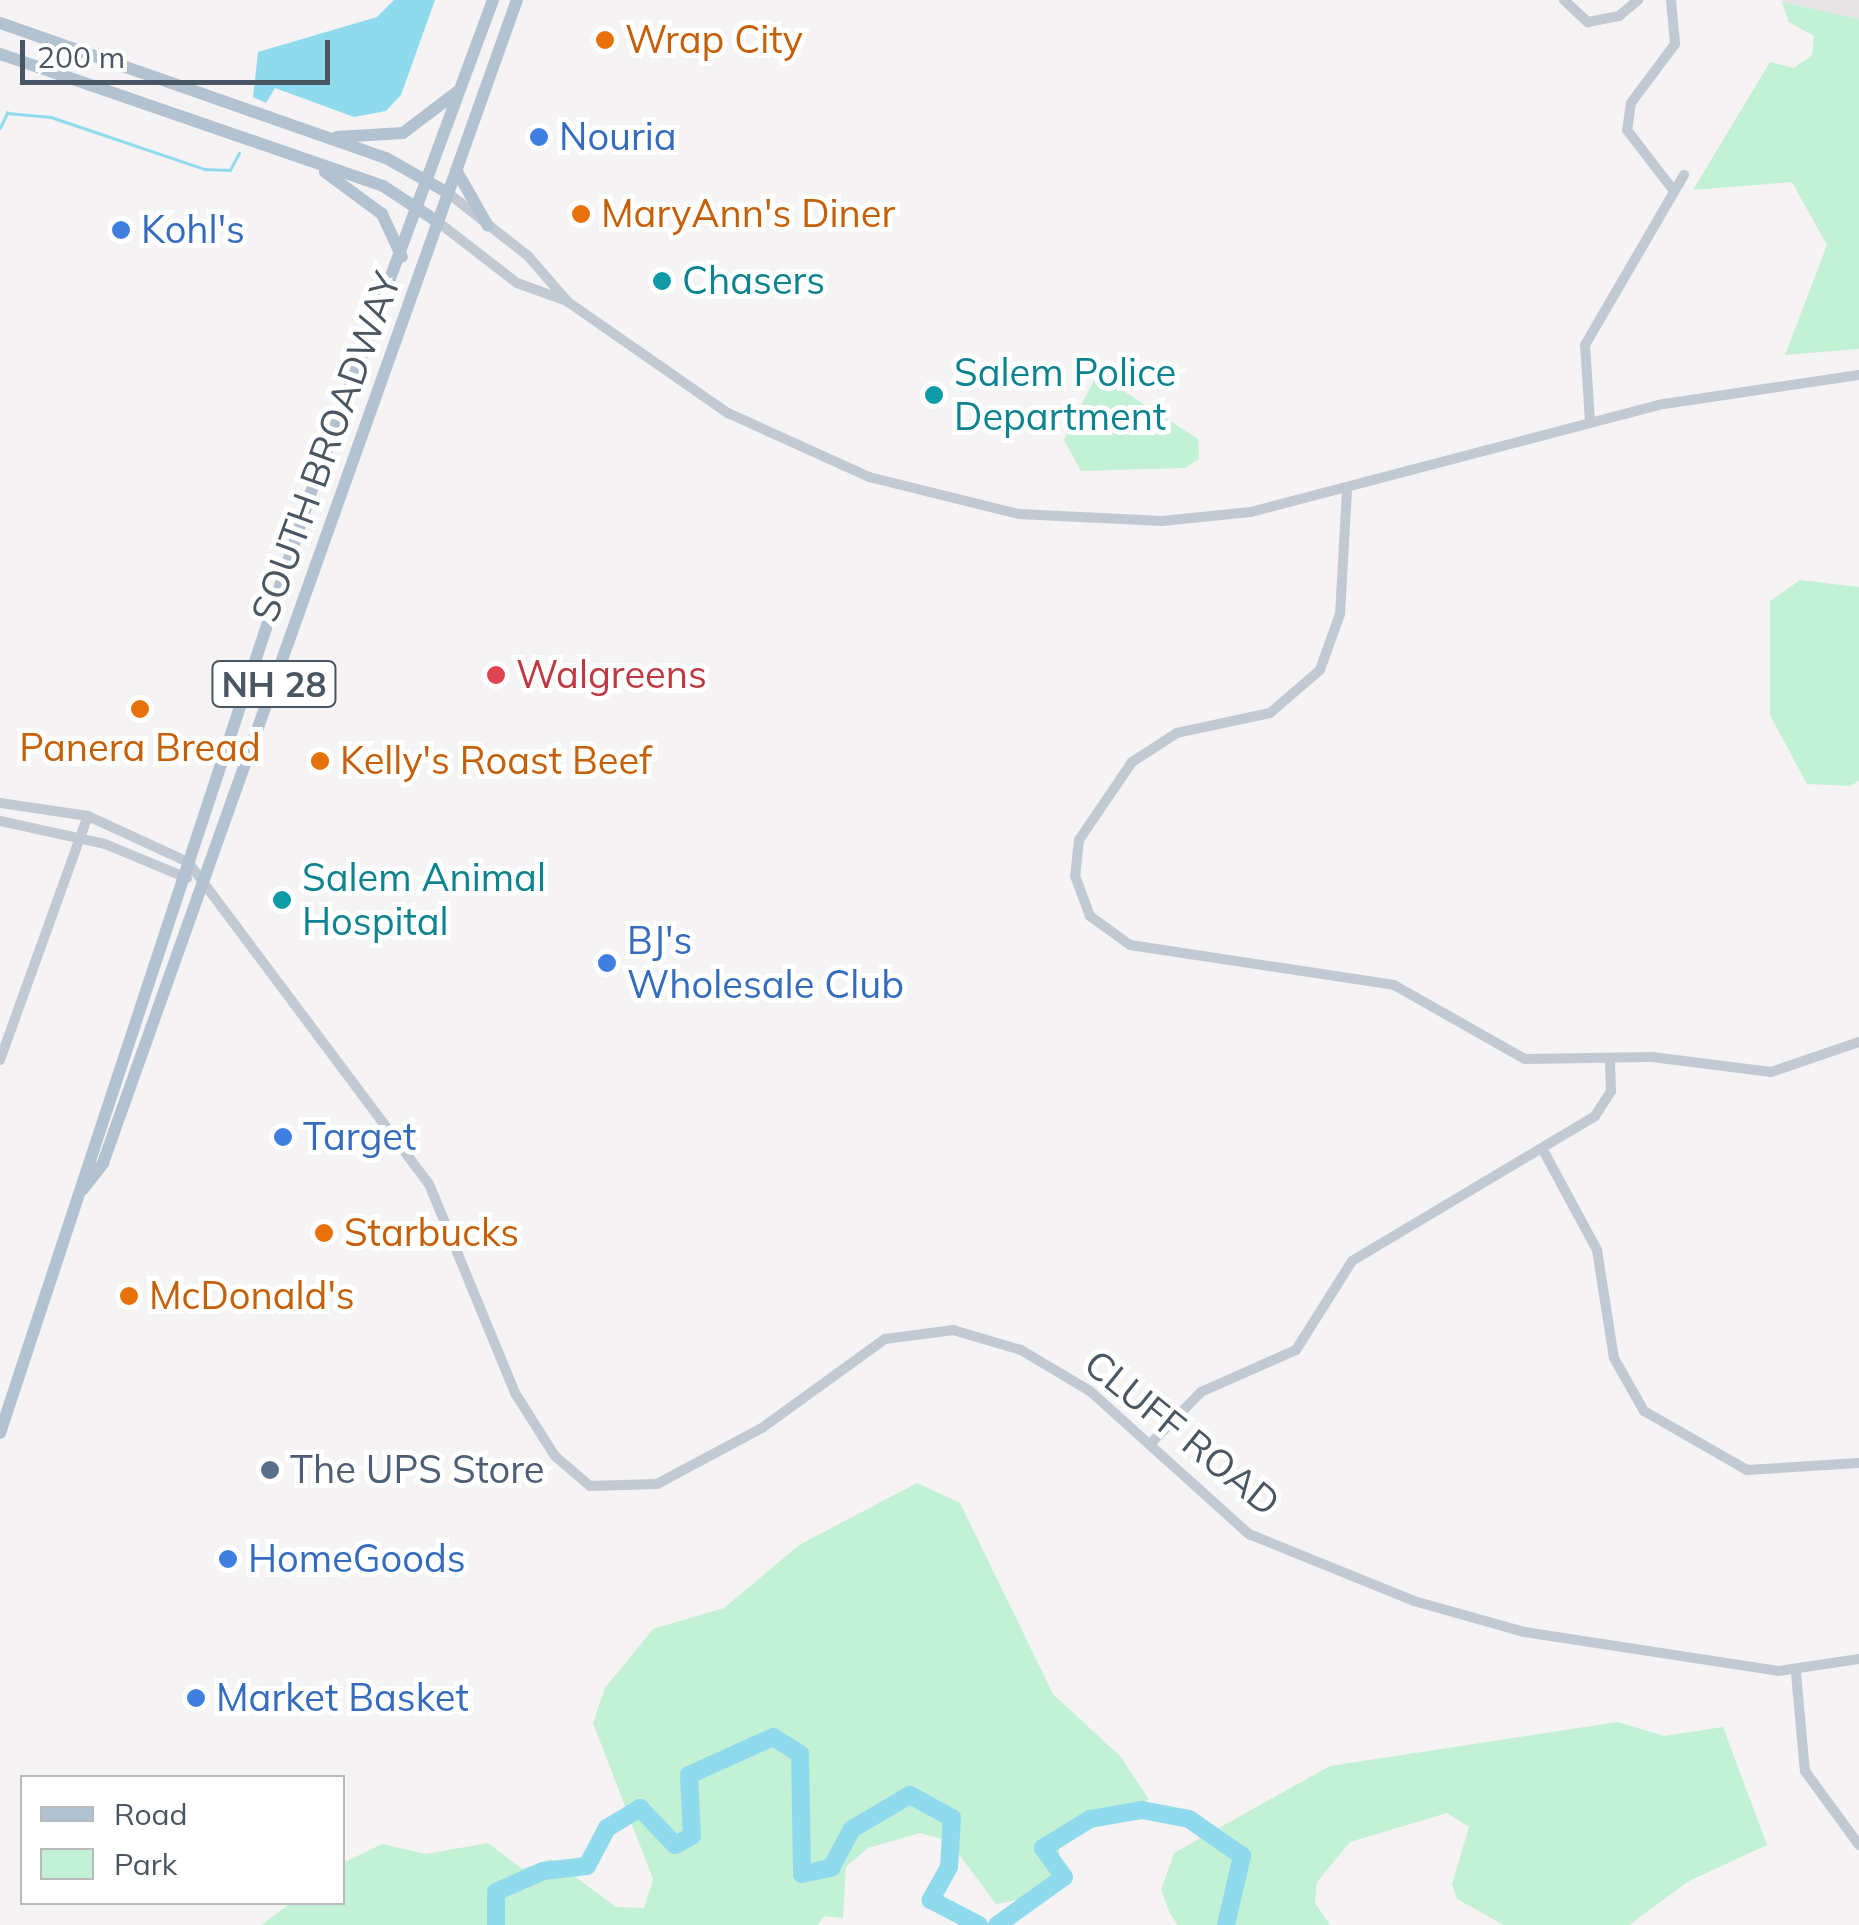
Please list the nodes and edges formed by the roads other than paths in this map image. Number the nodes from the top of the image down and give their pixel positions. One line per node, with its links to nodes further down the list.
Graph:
1 (493, 0): 8 (main road, SOUTH BROADWAY / NH 28)
2 (517, 0): 11 (main road, SOUTH BROADWAY / NH 28)
3 (1564, 0): 4 (street)
4 (1638, 0)
5 (1672, 0): 14 (street)
6 (2, 23): 9 (main road)
7 (0, 54): 10 (main road)
8 (459, 90): 9 (main road); 13 (main road, SOUTH BROADWAY / NH 28)
9 (325, 137): 13 (main road)
10 (306, 160): 16 (main road); 19 (main road)
11 (456, 170): 15 (main road, SOUTH BROADWAY / NH 28); 18 (main road)
12 (1684, 175): 14 (street)
13 (429, 180): 15 (main road); 16 (main road, SOUTH BROADWAY / NH 28)
14 (1674, 191): 22 (street)
15 (448, 194): 17 (main road, SOUTH BROADWAY / NH 28); 18 (street)
16 (420, 207): 17 (main road); 19 (main road, SOUTH BROADWAY / NH 28)
17 (438, 222): 20 (street); 29 (main road, SOUTH BROADWAY / NH 28)
18 (488, 226): 20 (street)
19 (402, 257): 28 (main road, SOUTH BROADWAY / NH 28)
20 (568, 302): 23 (street)
21 (1859, 375): 22 (street)
22 (1590, 422): 23 (street)
23 (1347, 490): 31 (street)
24 (0, 802): 25 (street)
25 (88, 816): 27 (street); 28 (street)
26 (0, 821): 27 (street)
27 (82, 837): 28 (street); 32 (street)
28 (185, 869): 29 (street, CLUFF ROAD); 34 (main road, SOUTH BROADWAY / NH 28)
29 (201, 884): 34 (main road, SOUTH BROADWAY / NH 28); 36 (street, CLUFF ROAD)
30 (1859, 1042): 31 (street)
31 (1610, 1058): 33 (street)
32 (0, 1060)
33 (1543, 1150): 36 (street); 37 (street)
34 (82, 1191): 35 (main road, SOUTH BROADWAY / NH 28)
35 (0, 1433)
36 (1153, 1441): 39 (street, CLUFF ROAD)
37 (1859, 1463)
38 (1859, 1659): 39 (street)
39 (1796, 1673): 40 (street)
40 (1859, 1845)

